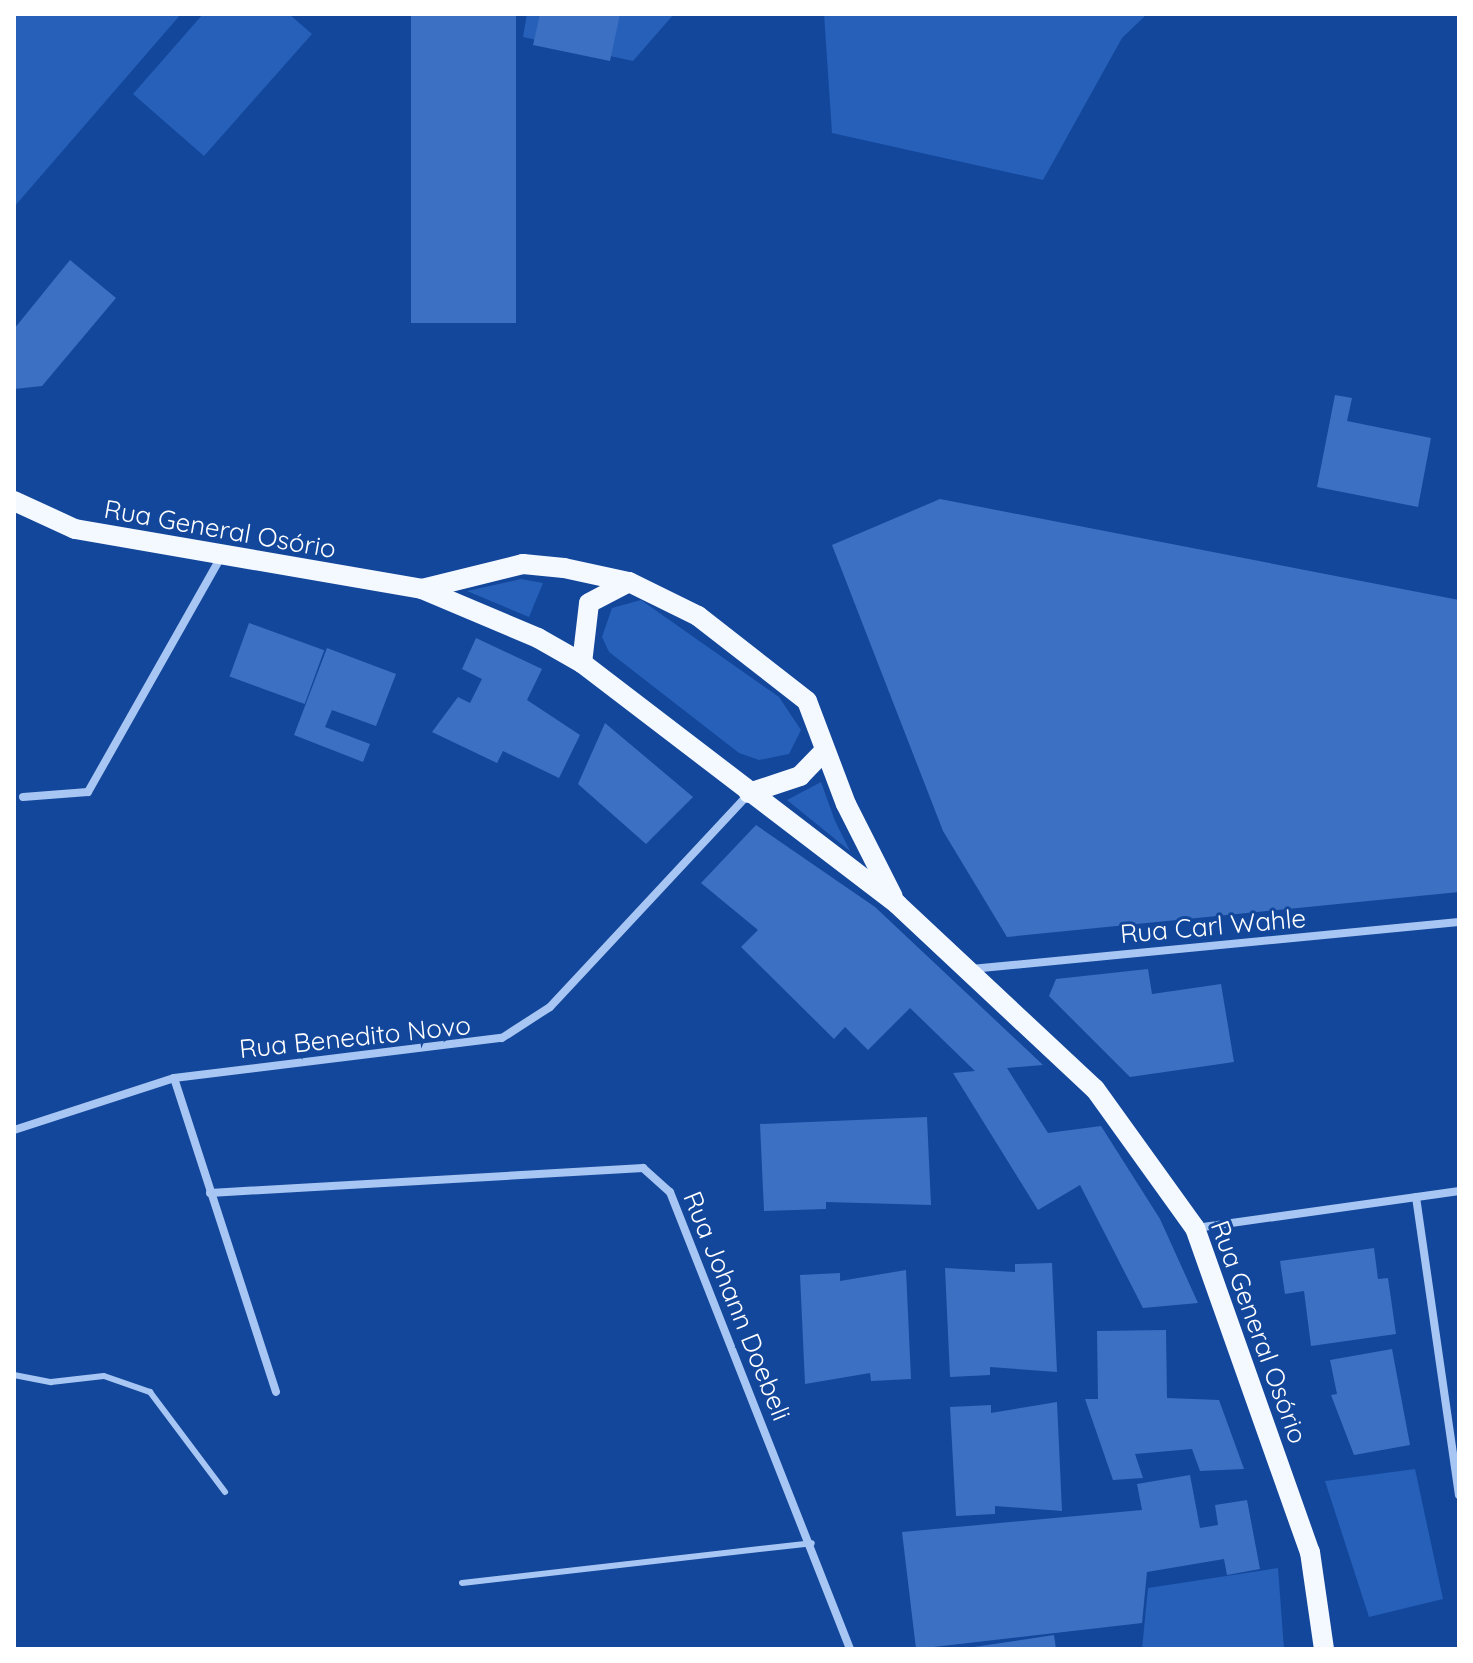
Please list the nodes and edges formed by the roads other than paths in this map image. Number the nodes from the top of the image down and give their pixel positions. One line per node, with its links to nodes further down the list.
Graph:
1 (14, 501): 2 (main road, Rua General Osório)
2 (221, 557): 4 (main road, Rua General Osório); 8 (street)
3 (629, 582): 4 (main road, Rua General Osório); 5 (main road); 6 (main road, Rua General Osório)
4 (422, 589): 5 (main road, Rua General Osório)
5 (582, 663): 7 (main road, Rua General Osório)
6 (824, 751): 7 (main road); 9 (main road, Rua General Osório)
7 (749, 793): 9 (main road, Rua General Osório); 12 (street, Rua Benedito Novo)
8 (23, 797)
9 (897, 904): 11 (main road, Rua General Osório)
10 (1459, 922): 11 (street, Rua Carl Wahle)
11 (971, 969): 17 (main road, Rua General Osório)
12 (174, 1078): 13 (street, Rua Benedito Novo); 15 (street)
13 (14, 1130)
14 (1459, 1191): 16 (street)
15 (210, 1193): 19 (street); 22 (street, Rua Johann Doebeli)
16 (1416, 1197): 17 (street); 21 (street)
17 (1195, 1228): 25 (main road, Rua General Osório)
18 (14, 1375): 20 (lane)
19 (276, 1392)
20 (225, 1492)
21 (1459, 1495)
22 (812, 1543): 23 (lane); 24 (street, Rua Johann Doebeli)
23 (462, 1583)
24 (850, 1649)
25 (1324, 1649)

